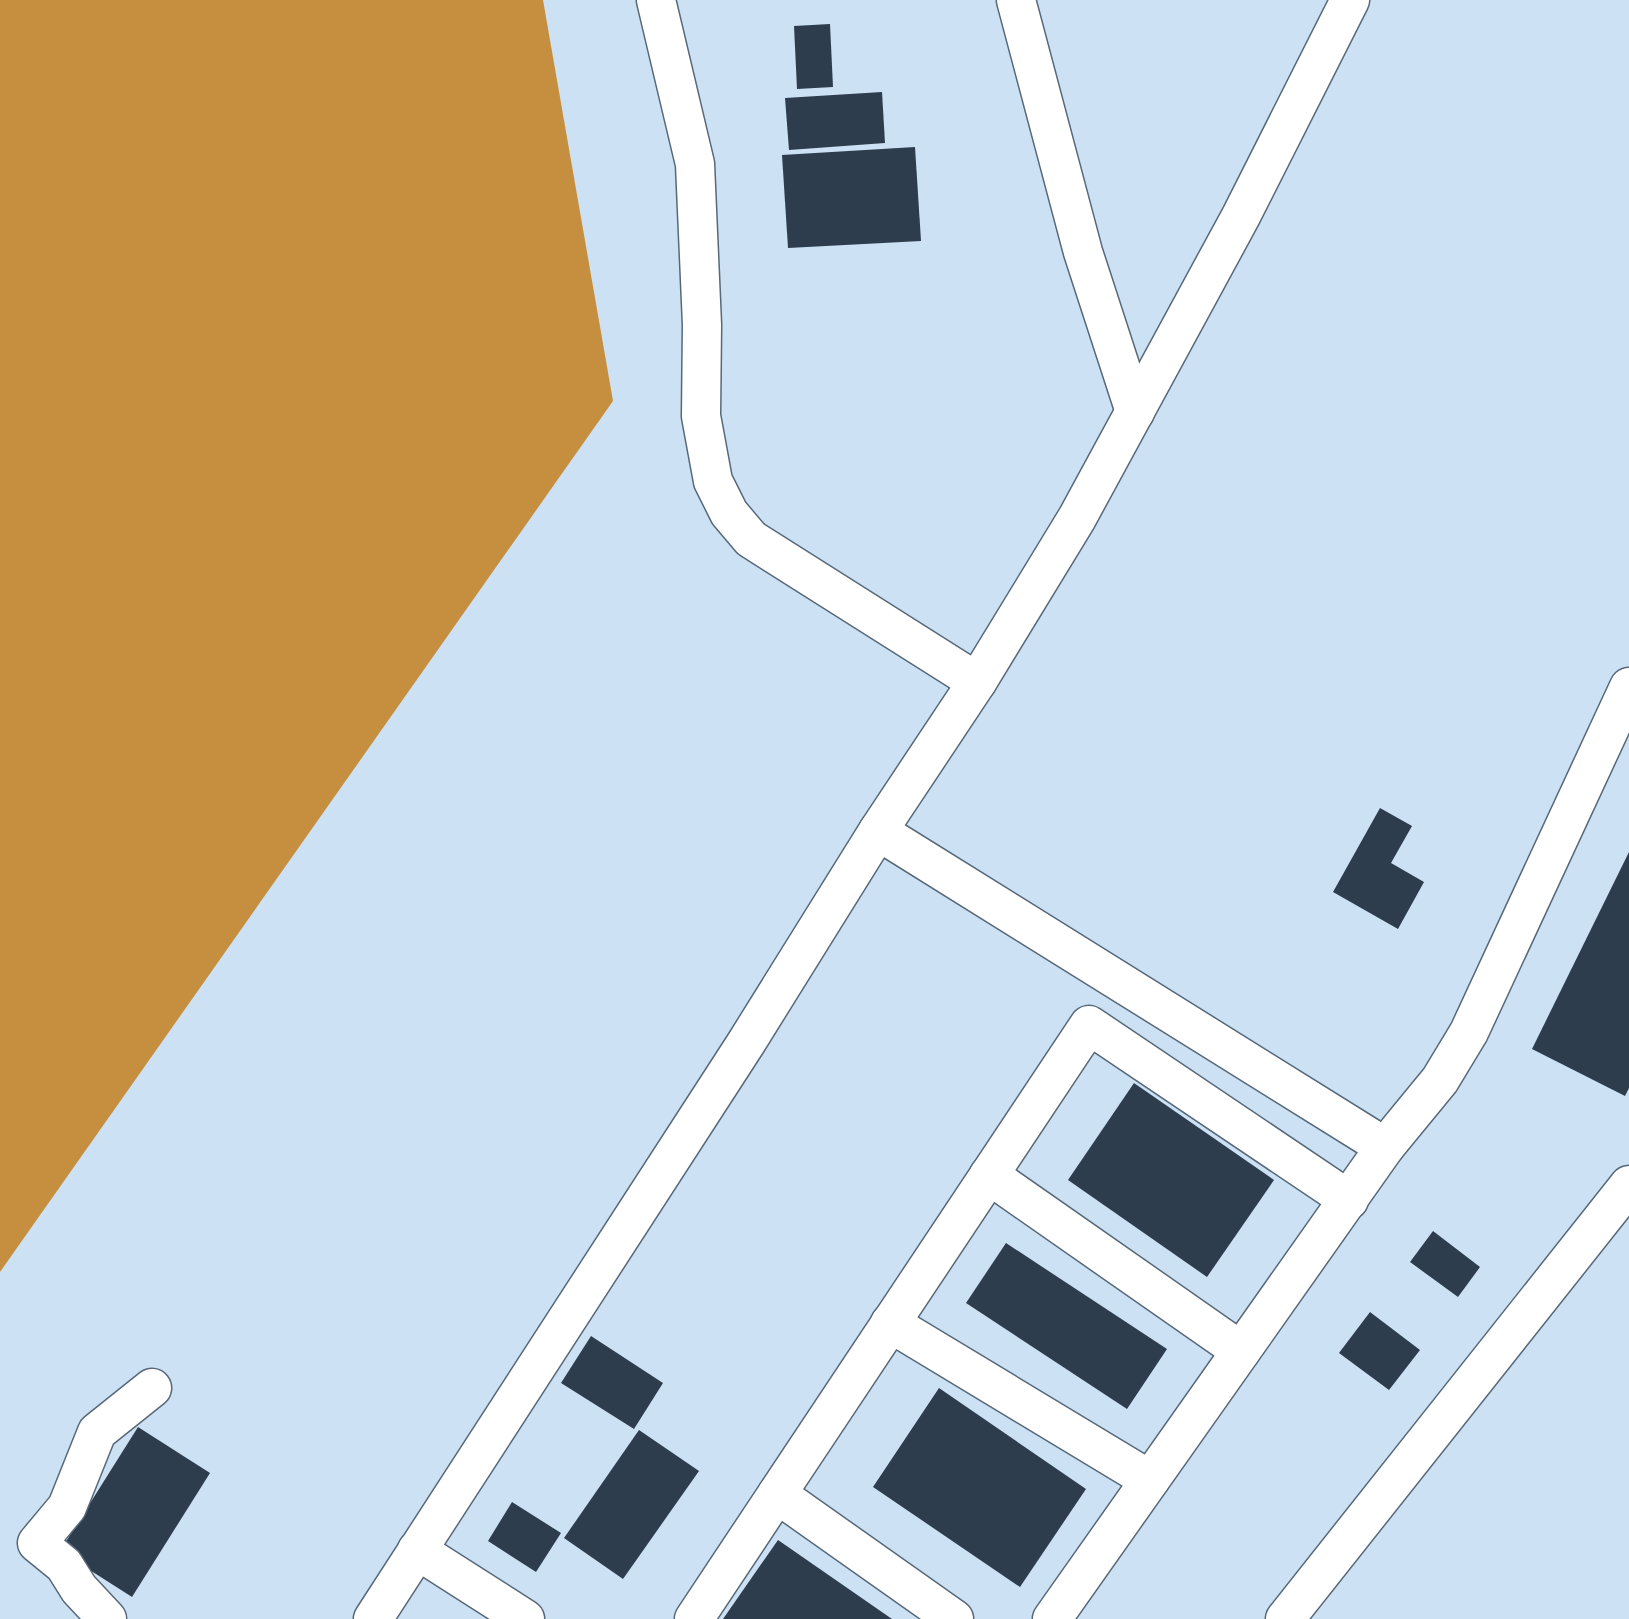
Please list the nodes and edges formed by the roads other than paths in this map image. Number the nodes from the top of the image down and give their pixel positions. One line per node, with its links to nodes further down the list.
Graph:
1 (656, 0): 5 (street)
2 (1016, 0): 4 (street)
3 (1350, 0): 4 (street)
4 (1135, 412): 5 (street)
5 (977, 682): 7 (street)
6 (1629, 687): 8 (street)
7 (878, 830): 8 (street); 17 (street)
8 (1386, 1147): 11 (street)
9 (989, 1175): 11 (street); 12 (street); 13 (street)
10 (1629, 1184): 24 (street)
11 (1348, 1200): 13 (street)
12 (890, 1322): 15 (street); 16 (street)
13 (1242, 1351): 15 (street)
14 (152, 1388): 18 (street)
15 (1150, 1480): 23 (street)
16 (776, 1494): 21 (street); 22 (street)
17 (418, 1550): 19 (street); 20 (street)
18 (108, 1619)
19 (372, 1619)
20 (525, 1619)
21 (694, 1619)
22 (954, 1619)
23 (1052, 1619)
24 (1285, 1619)

